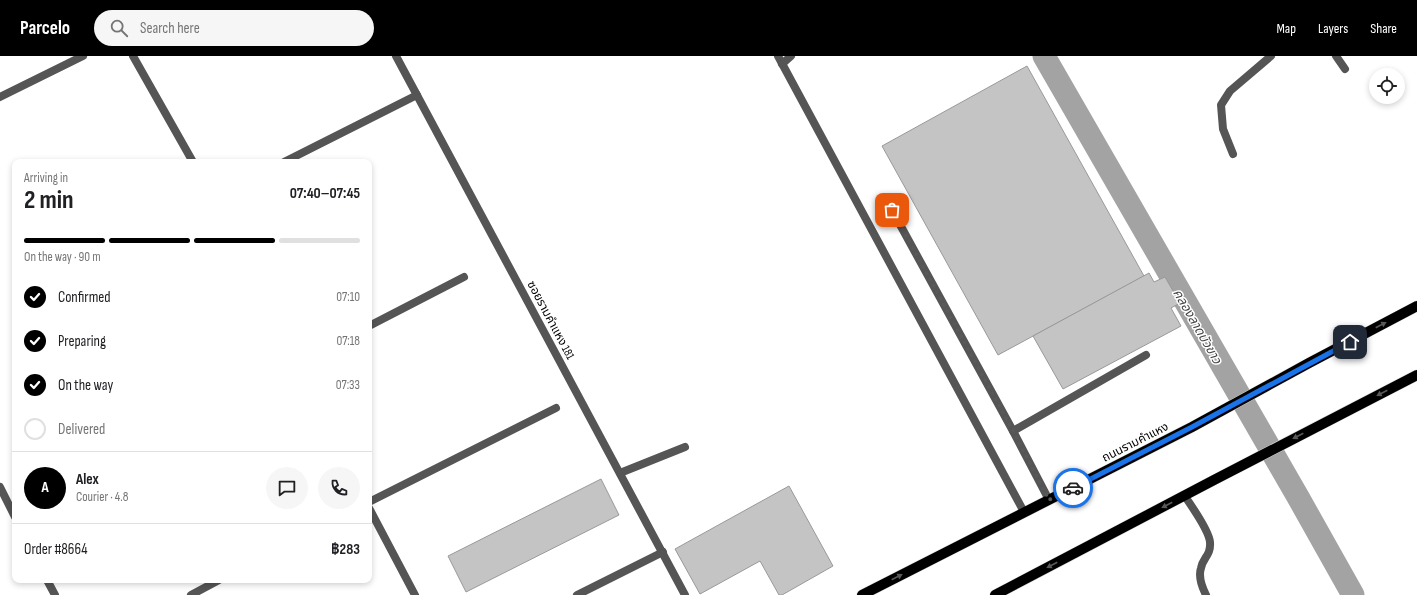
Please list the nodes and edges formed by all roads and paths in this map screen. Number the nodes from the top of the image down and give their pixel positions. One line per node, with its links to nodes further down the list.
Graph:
1 (83, 56): 11 (street)
2 (133, 56): 13 (street)
3 (396, 56): 10 (street, ซอยรามคำแหง 181)
4 (778, 56): 8 (street)
5 (790, 56): 8 (street)
6 (1271, 56): 12 (street)
7 (1336, 56): 9 (street)
8 (782, 64): 30 (street)
9 (1345, 69)
10 (417, 95): 14 (street); 24 (street, ซอยรามคำแหง 181)
11 (0, 97)
12 (1233, 154)
13 (190, 159)
14 (290, 159)
15 (892, 210): 22 (street)
16 (464, 277): 18 (street)
17 (1417, 306): 28 (main road, ถนนรามคำแหง, one-way to 17)
18 (372, 324)
19 (1146, 355): 22 (street)
20 (1417, 375): 26 (main road, one-way to 26)
21 (556, 408): 27 (street)
22 (1013, 431): 28 (street)
23 (685, 447): 24 (street)
24 (620, 473): 32 (street, ซอยรามคำแหง 181)
25 (0, 487): 29 (street)
26 (1184, 495): 41 (main road, one-way to 41); 42 (street)
27 (372, 500)
28 (1049, 500): 30 (main road, ถนนรามคำแหง)
29 (12, 511)
30 (1024, 512): 40 (main road, ถนนรามคำแหง, one-way to 30)
31 (372, 514): 37 (street)
32 (663, 552): 38 (street); 39 (street, ซอยรามคำแหง 181)
33 (49, 583): 35 (street)
34 (214, 583): 36 (street)
35 (55, 595)
36 (191, 595)
37 (415, 595)
38 (577, 595)
39 (685, 595)
40 (862, 595)
41 (995, 595)
42 (1206, 595)

